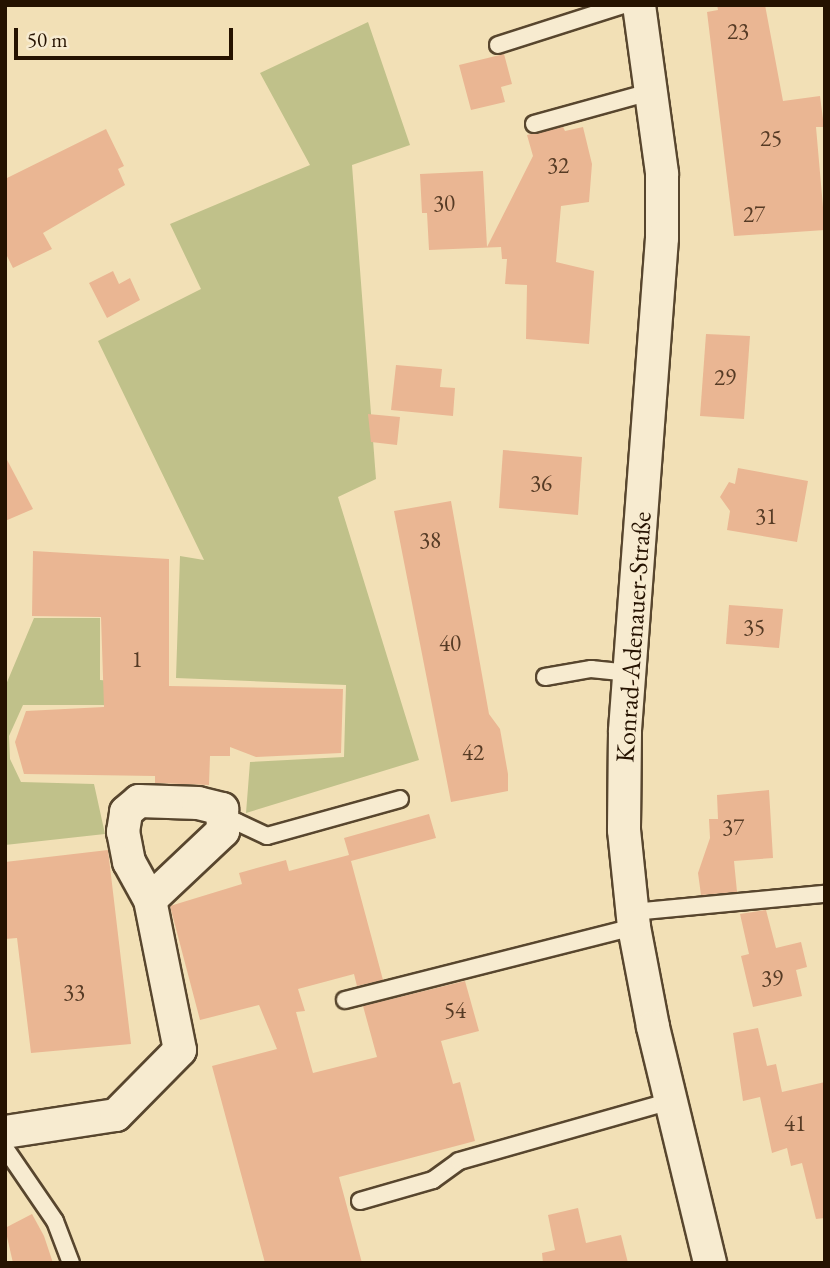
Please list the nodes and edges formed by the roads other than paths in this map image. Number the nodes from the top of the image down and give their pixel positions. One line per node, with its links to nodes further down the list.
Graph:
1 (622, 5): 3 (lane)
2 (639, 5): 4 (street, Konrad-Adenauer-Straße)
3 (498, 45)
4 (654, 91): 5 (lane); 6 (street, Konrad-Adenauer-Straße)
5 (534, 124)
6 (629, 673): 7 (lane); 12 (street, Konrad-Adenauer-Straße)
7 (545, 677)
8 (400, 799): 9 (lane)
9 (223, 823): 11 (street); 11 (street)
10 (825, 894): 12 (lane)
11 (150, 900): 15 (street)
12 (633, 919): 13 (lane); 14 (street, Konrad-Adenauer-Straße)
13 (345, 1000)
14 (671, 1101): 17 (lane); 19 (street, Konrad-Adenauer-Straße)
15 (5, 1132)
16 (5, 1148): 18 (lane)
17 (360, 1201)
18 (71, 1263)
19 (710, 1263)

